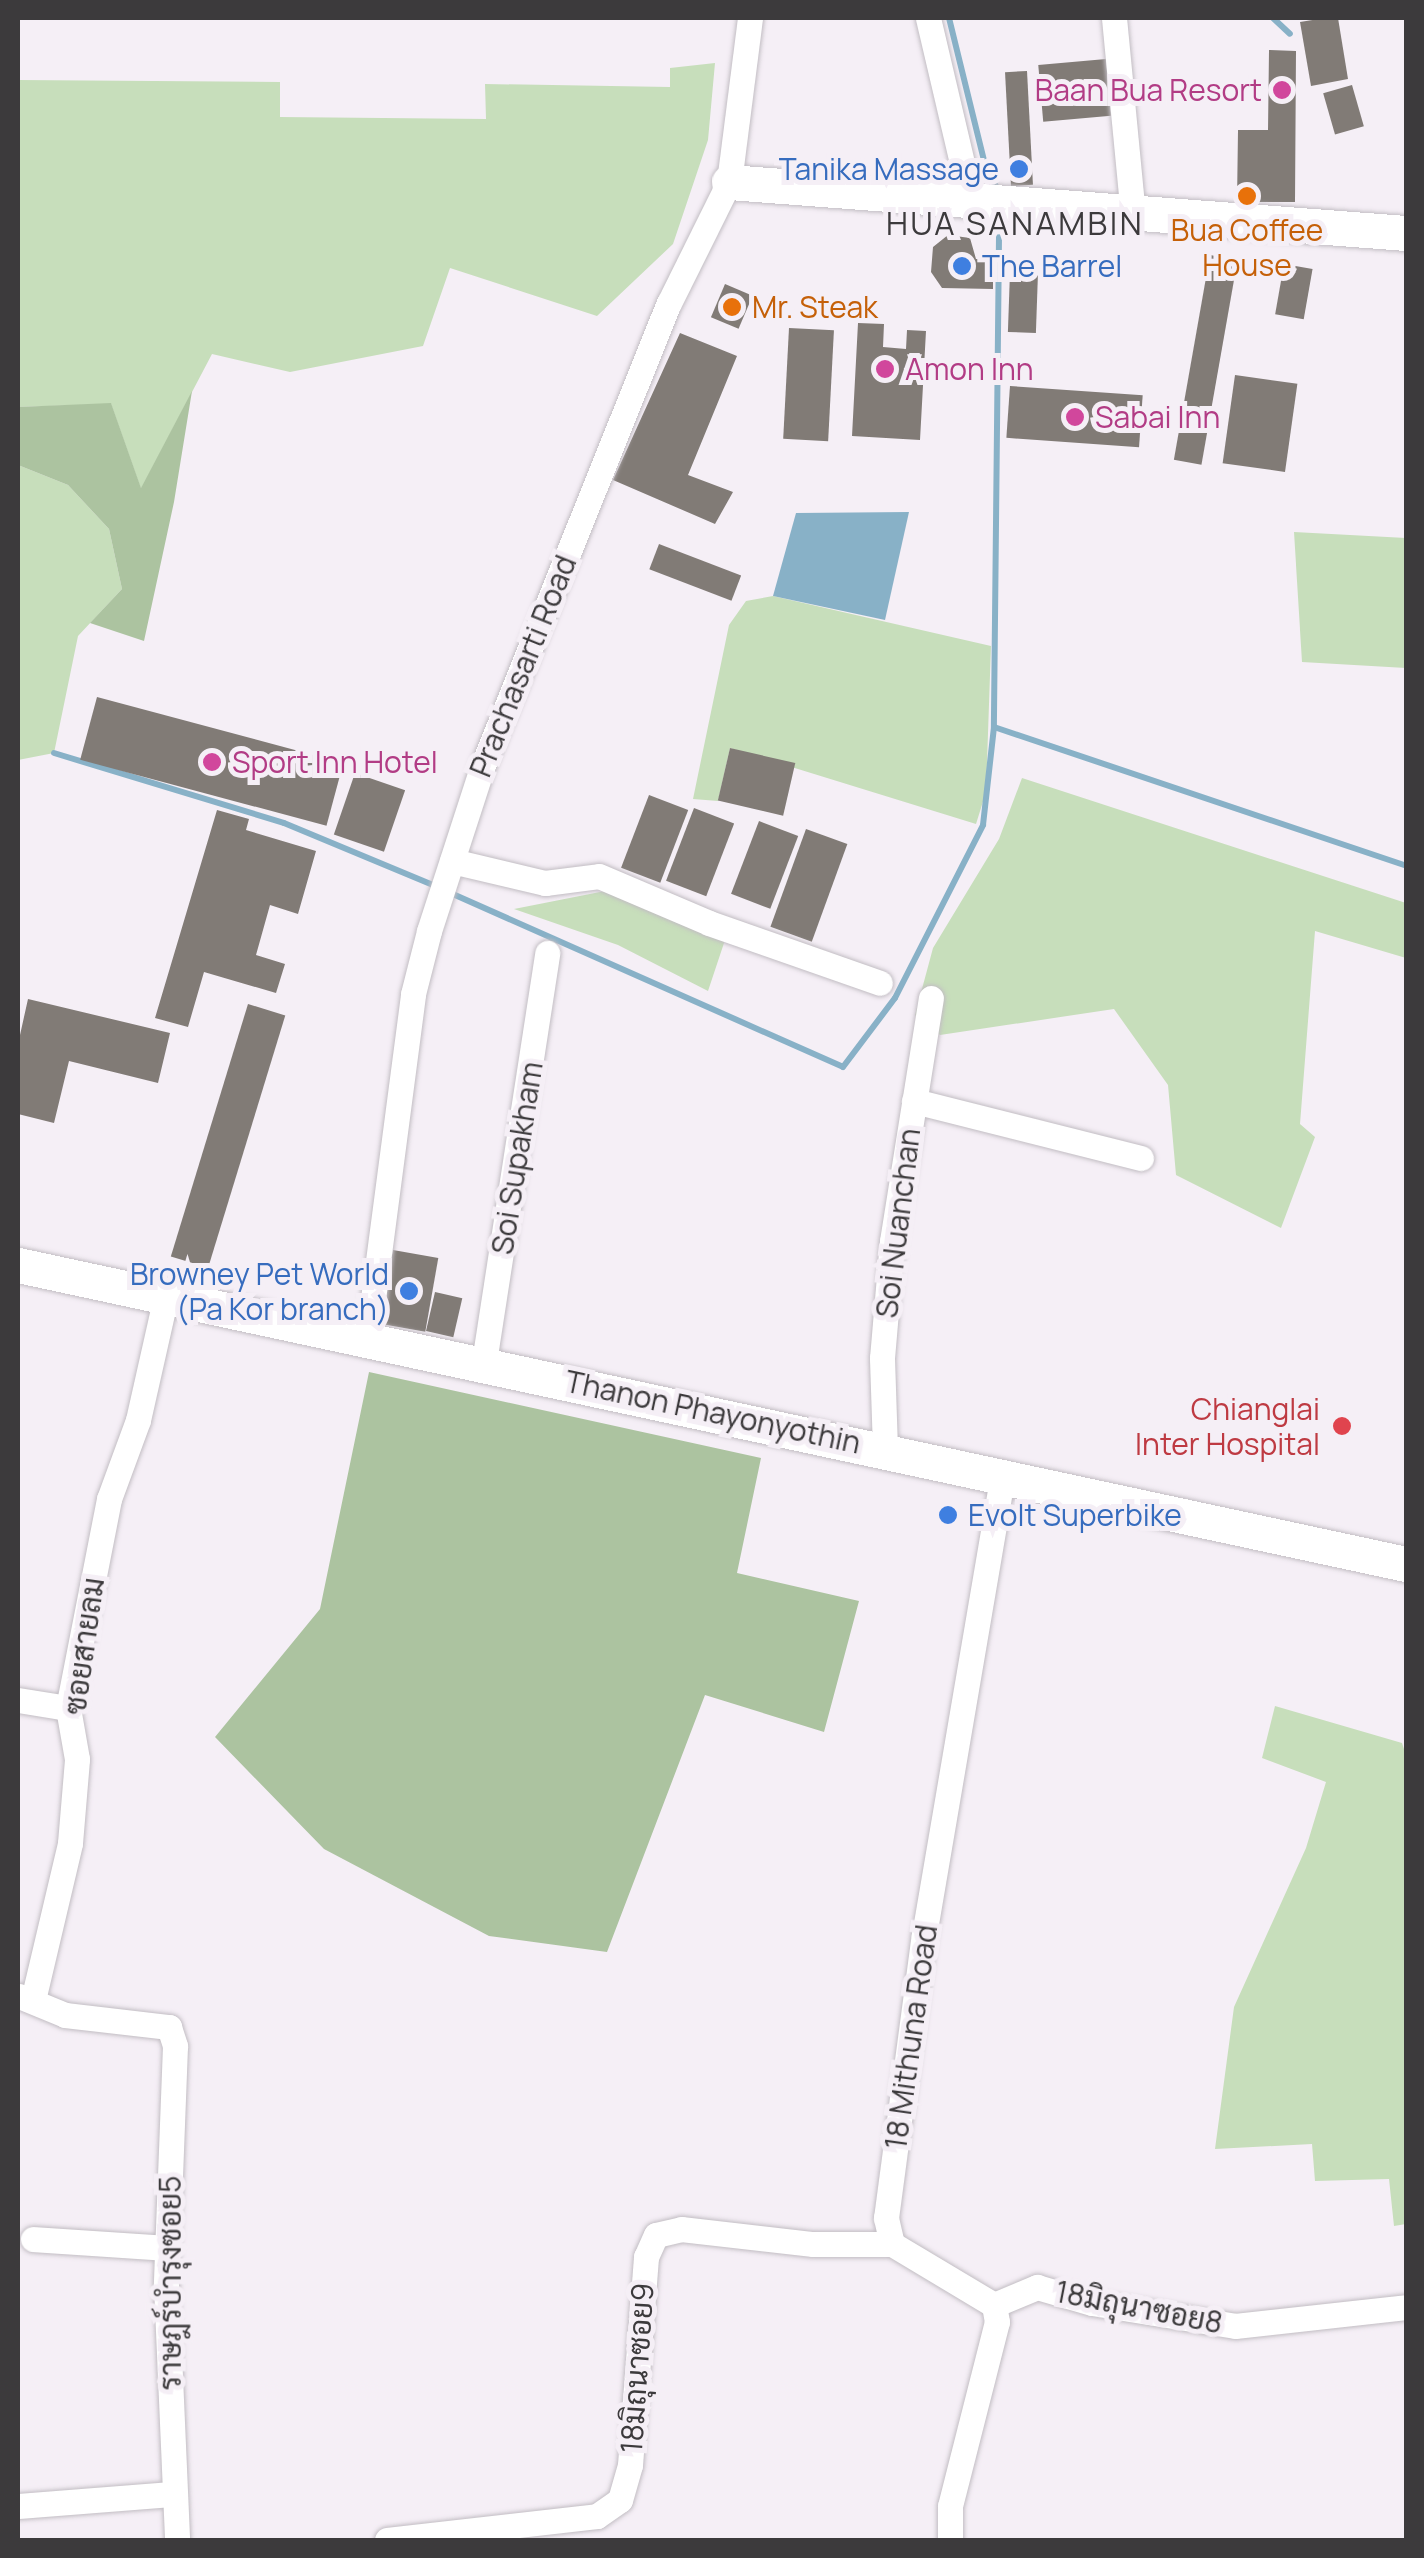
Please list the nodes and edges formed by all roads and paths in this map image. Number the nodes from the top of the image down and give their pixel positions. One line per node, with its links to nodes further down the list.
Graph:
1 (750, 18): 4 (street, Prachasarti Road)
2 (928, 18): 5 (street)
3 (1114, 18): 6 (street)
4 (729, 182): 5 (main road); 8 (street, Prachasarti Road)
5 (971, 201): 6 (main road)
6 (1133, 214): 7 (main road)
7 (1406, 233)
8 (445, 880): 10 (street); 16 (street, Prachasarti Road)
9 (547, 953): 17 (street, Soi Supakham)
10 (880, 983)
11 (931, 998): 12 (street, Soi Nuanchan)
12 (914, 1101): 13 (street); 18 (street, Soi Nuanchan)
13 (1141, 1158)
14 (18, 1264): 15 (main road, Thanon Phayonyothin)
15 (166, 1296): 16 (main road, Thanon Phayonyothin); 22 (street, ซอยสายลม)
16 (368, 1337): 17 (main road, Thanon Phayonyothin)
17 (484, 1362): 18 (main road, Thanon Phayonyothin)
18 (885, 1449): 19 (main road, Thanon Phayonyothin)
19 (1003, 1474): 20 (main road, Thanon Phayonyothin); 25 (street, 18 Mithuna Road)
20 (1406, 1564)
21 (18, 1700): 22 (street)
22 (68, 1708): 23 (street, ซอยสายลม)
23 (25, 1998): 26 (street, ราษฎร์บำรุงซอย5)
24 (33, 2239): 26 (street)
25 (892, 2244): 27 (street); 32 (street, 18มิถุนาซอย9)
26 (167, 2248): 29 (street, ราษฎร์บำรุงซอย5)
27 (994, 2305): 28 (street, 18มิถุนาซอย8); 33 (street)
28 (1406, 2308)
29 (172, 2494): 30 (street); 31 (street, ราษฎร์บำรุงซอย5)
30 (18, 2506)
31 (177, 2540)
32 (387, 2540)
33 (950, 2540)

